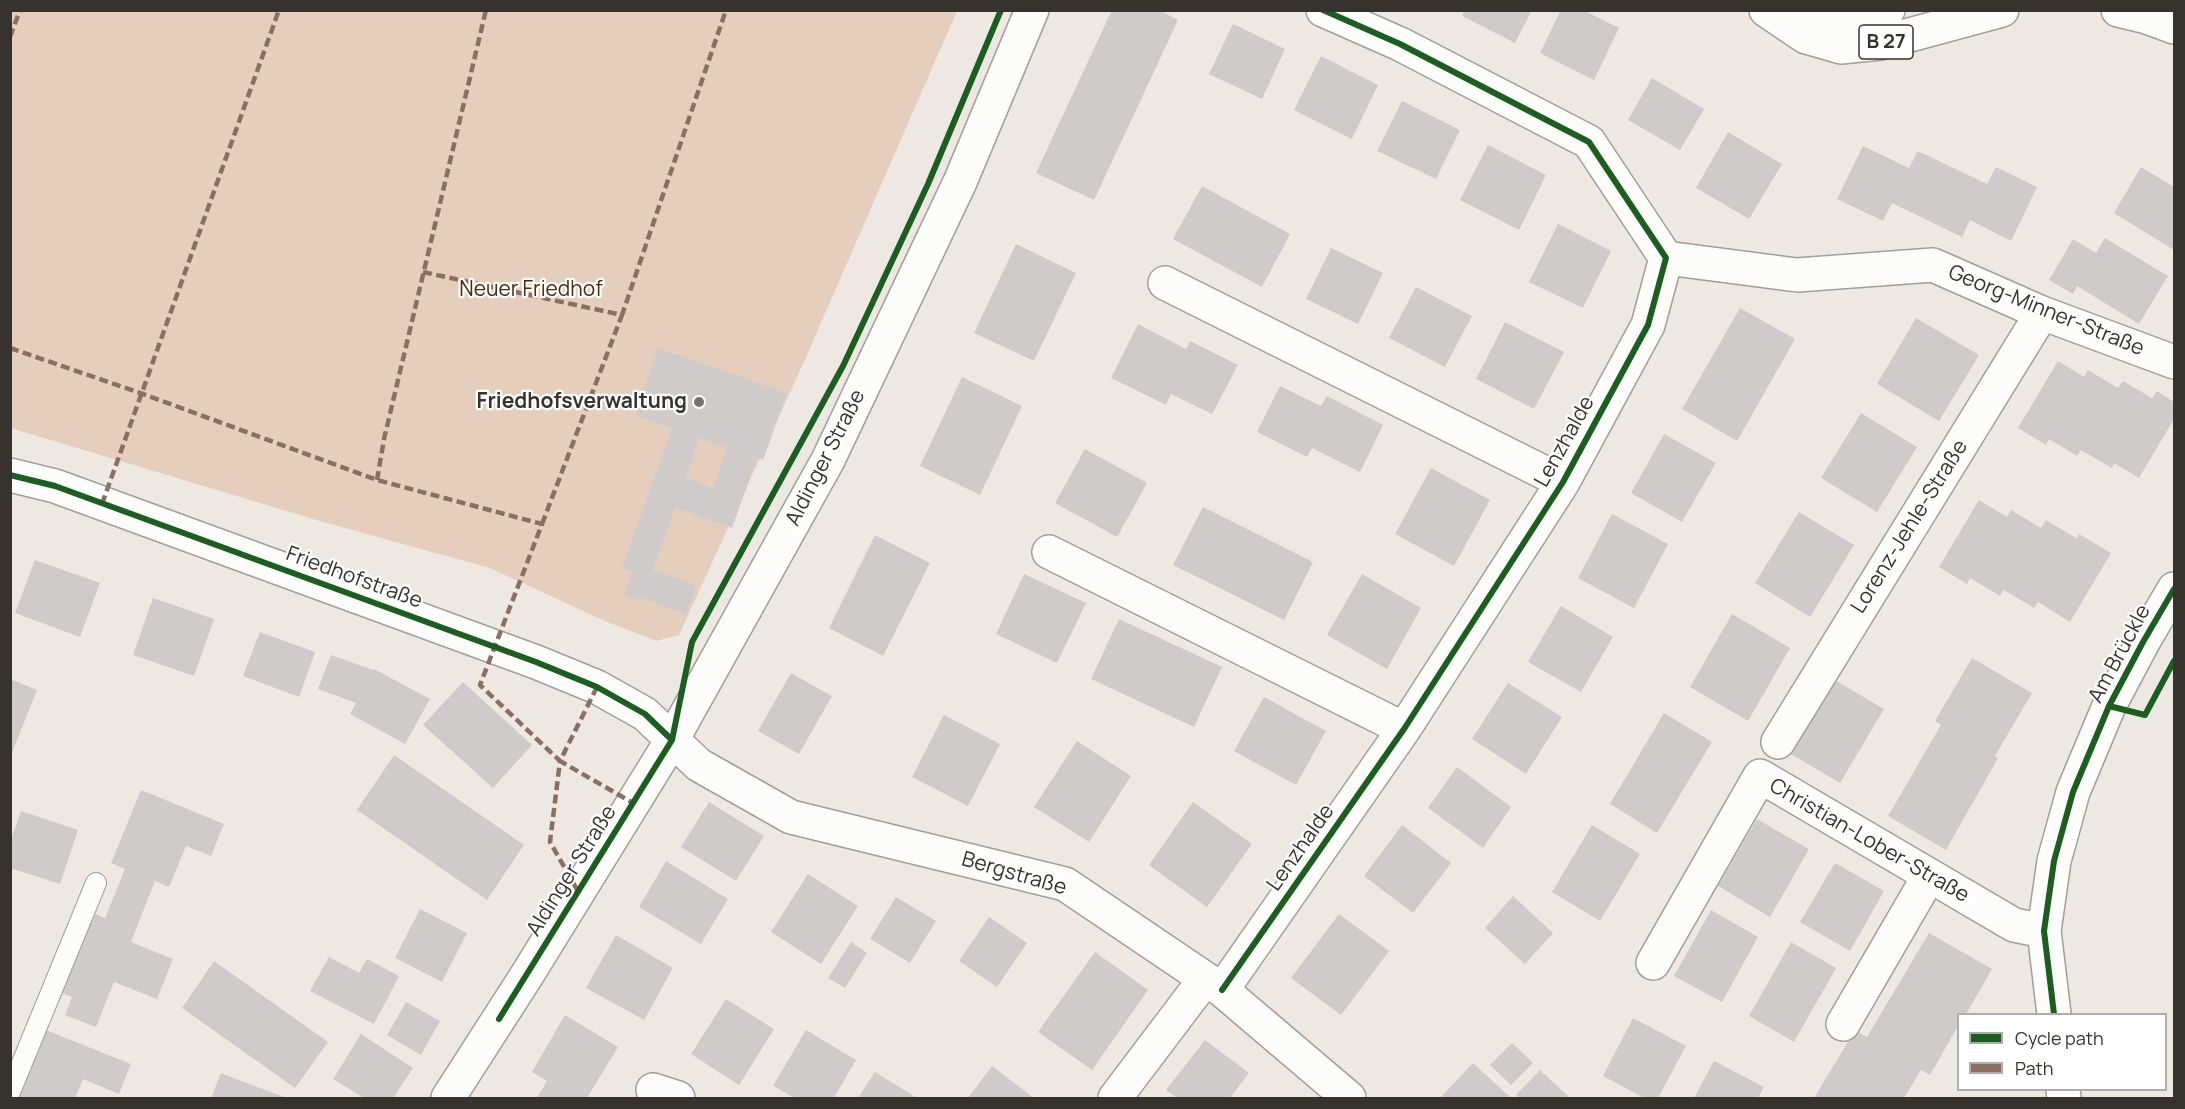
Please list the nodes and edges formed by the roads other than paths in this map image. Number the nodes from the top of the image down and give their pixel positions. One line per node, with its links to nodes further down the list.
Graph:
1 (1032, 10): 17 (main road, Aldinger Straße)
2 (1323, 10): 8 (main road)
3 (1888, 10): 6 (main road, B 27)
4 (2002, 10): 6 (main road, B 27)
5 (2118, 10): 7 (main road)
6 (1770, 13)
7 (2175, 27)
8 (1666, 258): 10 (main road, Georg-Minner-Straße); 13 (main road, Lenzhalde)
9 (1165, 283): 13 (main road, Lenzhalde)
10 (2042, 313): 11 (main road, Georg-Minner-Straße); 18 (main road, Lorenz-Jehle-Straße)
11 (2175, 362)
12 (10, 475): 17 (main road, Friedhofstraße)
13 (1563, 482): 16 (main road, Lenzhalde)
14 (1049, 552): 16 (main road)
15 (2175, 589): 21 (main road, Am Brückle)
16 (1404, 729): 23 (main road, Lenzhalde)
17 (672, 740): 23 (main road, Bergstraße); 27 (main road, Aldinger Straße)
18 (1778, 742)
19 (1929, 876): 21 (main road, Christian-Lober-Straße); 22 (main road, Christian-Lober-Straße); 25 (main road)
20 (96, 883): 26 (lane)
21 (2044, 931): 24 (main road, Am Brückle)
22 (1653, 963)
23 (1214, 984): 28 (main road, Lenzhalde); 29 (main road, Bergstraße)
24 (2054, 1013)
25 (1843, 1024)
26 (10, 1092)
27 (448, 1098)
28 (1115, 1098)
29 (1349, 1098)

